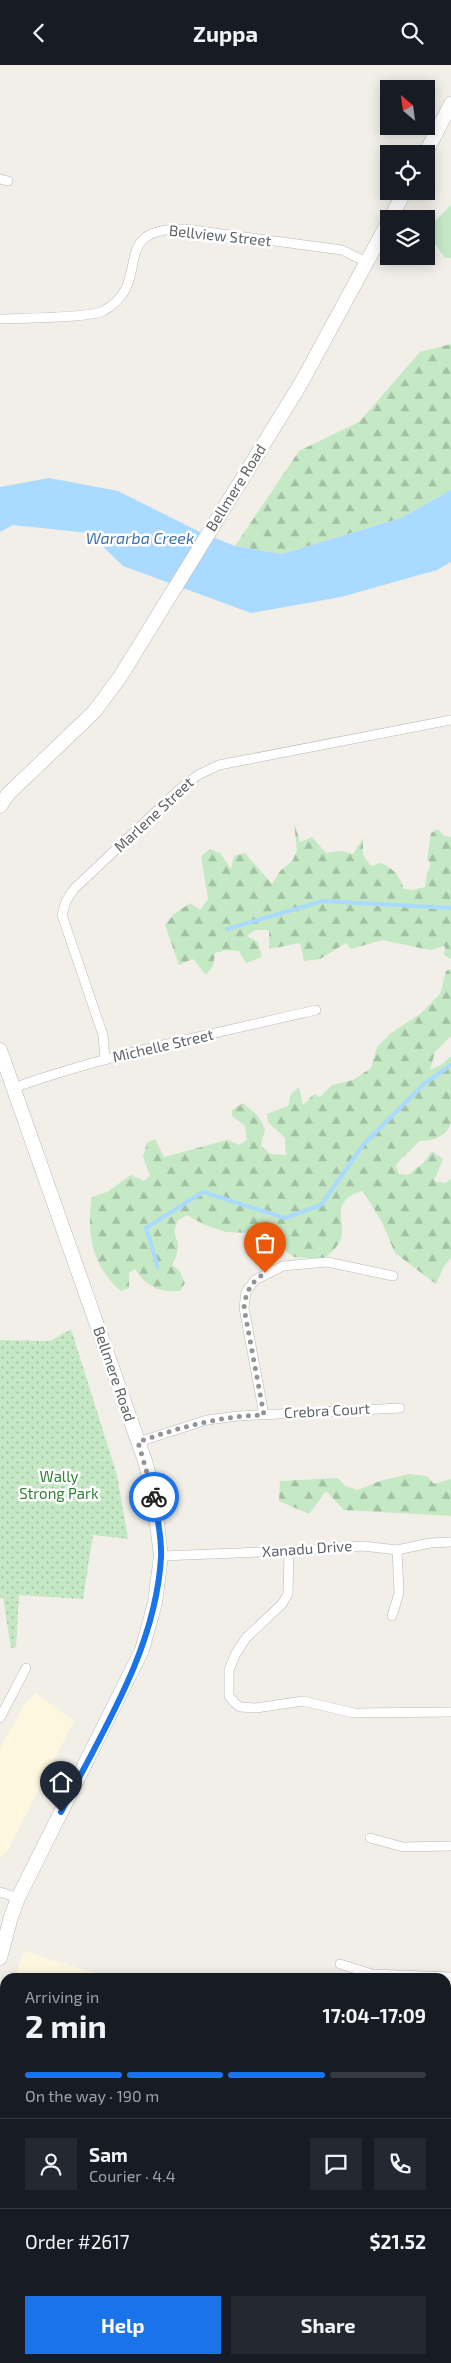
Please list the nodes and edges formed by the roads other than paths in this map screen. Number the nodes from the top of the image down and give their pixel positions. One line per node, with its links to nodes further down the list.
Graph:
1 (451, 104): 2 (main road)
2 (430, 145)
3 (380, 236): 4 (main road, Bellmere Road)
4 (366, 262): 5 (street, Bellview Street); 7 (main road, Bellmere Road)
5 (0, 319)
6 (451, 720): 10 (street, Marlene Street)
7 (0, 805)
8 (316, 1010): 10 (street, Michelle Street)
9 (0, 1050): 11 (main road, Bellmere Road)
10 (105, 1060): 11 (street, Michelle Street)
11 (13, 1087): 15 (main road, Bellmere Road)
12 (393, 1276): 14 (street)
13 (400, 1408): 14 (street, Crebra Court)
14 (264, 1415): 15 (street, Crebra Court)
15 (138, 1442): 19 (main road, Bellmere Road)
16 (451, 1542): 17 (street, Xanadu Drive)
17 (397, 1550): 18 (street, Xanadu Drive); 20 (street)
18 (289, 1551): 19 (street, Xanadu Drive); 22 (street)
19 (161, 1556): 27 (main road, Bellmere Road)
20 (392, 1617)
21 (26, 1668): 23 (street)
22 (451, 1712)
23 (0, 1719)
24 (370, 1838): 25 (street)
25 (451, 1846)
26 (0, 1892): 27 (street)
27 (18, 1898): 28 (main road, Bellmere Road)
28 (10, 1917): 29 (main road, Bellmere Road); 30 (main road, Bellmere Road)
29 (0, 1931)
30 (0, 1959)
31 (340, 1964): 32 (street)
32 (369, 1973)

